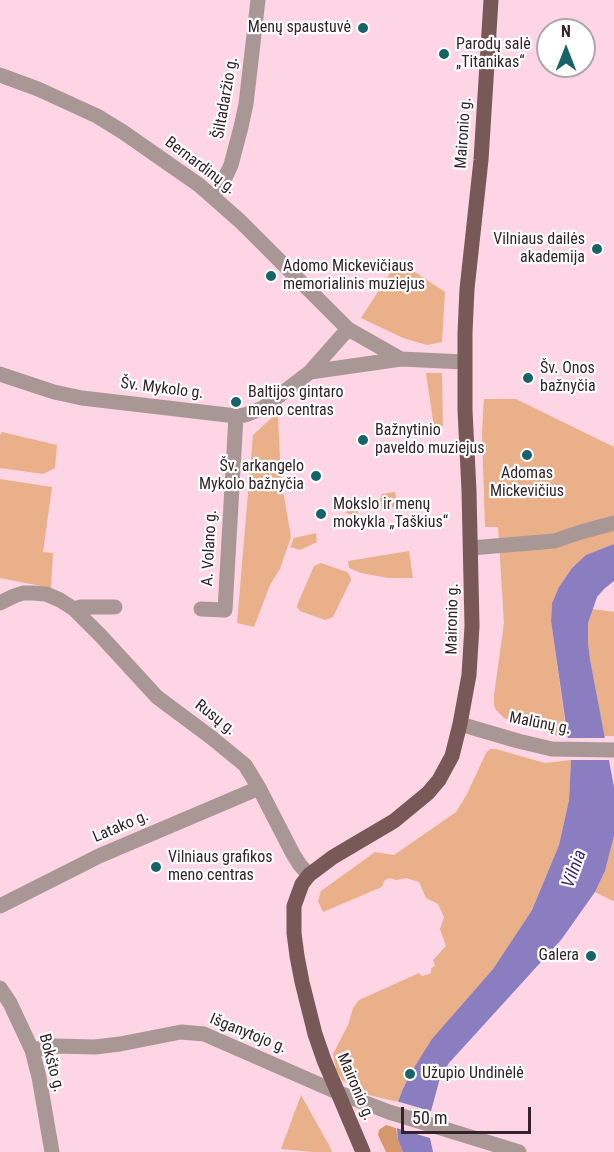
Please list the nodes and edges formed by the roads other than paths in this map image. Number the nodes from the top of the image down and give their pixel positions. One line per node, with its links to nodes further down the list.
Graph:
1 (258, 0): 4 (street, Šiltadaržio g.)
2 (491, 0): 7 (main road, Maironio g.)
3 (0, 75): 4 (street, Bernardinų g.)
4 (213, 197): 5 (street, Bernardinų g.)
5 (348, 329): 6 (street, Šv. Mykolo g.); 8 (street, Šv. Mykolo g.)
6 (402, 359): 7 (street, Šv. Mykolo g.); 8 (street, Šv. Mykolo g.)
7 (464, 362): 12 (main road, Maironio g.)
8 (310, 372): 10 (street, Šv. Mykolo g.)
9 (0, 374): 10 (street, Šv. Mykolo g.)
10 (236, 416): 16 (street, A. Volano g.)
11 (614, 523): 12 (street)
12 (471, 548): 17 (main road, Maironio g.)
13 (0, 603): 15 (street, Rusų g.)
14 (115, 607): 15 (street)
15 (74, 609): 19 (street, Rusų g.)
16 (201, 609)
17 (460, 724): 18 (street, Malūnų g.); 20 (main road, Maironio g.)
18 (613, 750)
19 (259, 788): 20 (street, Rusų g.); 21 (street, Latako g.)
20 (309, 875): 24 (main road, Maironio g.)
21 (0, 906)
22 (0, 988): 23 (street, Bokšto g.)
23 (32, 1050): 24 (street, Išganytojo g.); 25 (street, Bokšto g.)
24 (339, 1093): 26 (main road, Maironio g.); 27 (street, Išganytojo g.)
25 (52, 1152)
26 (363, 1152)
27 (519, 1152)

